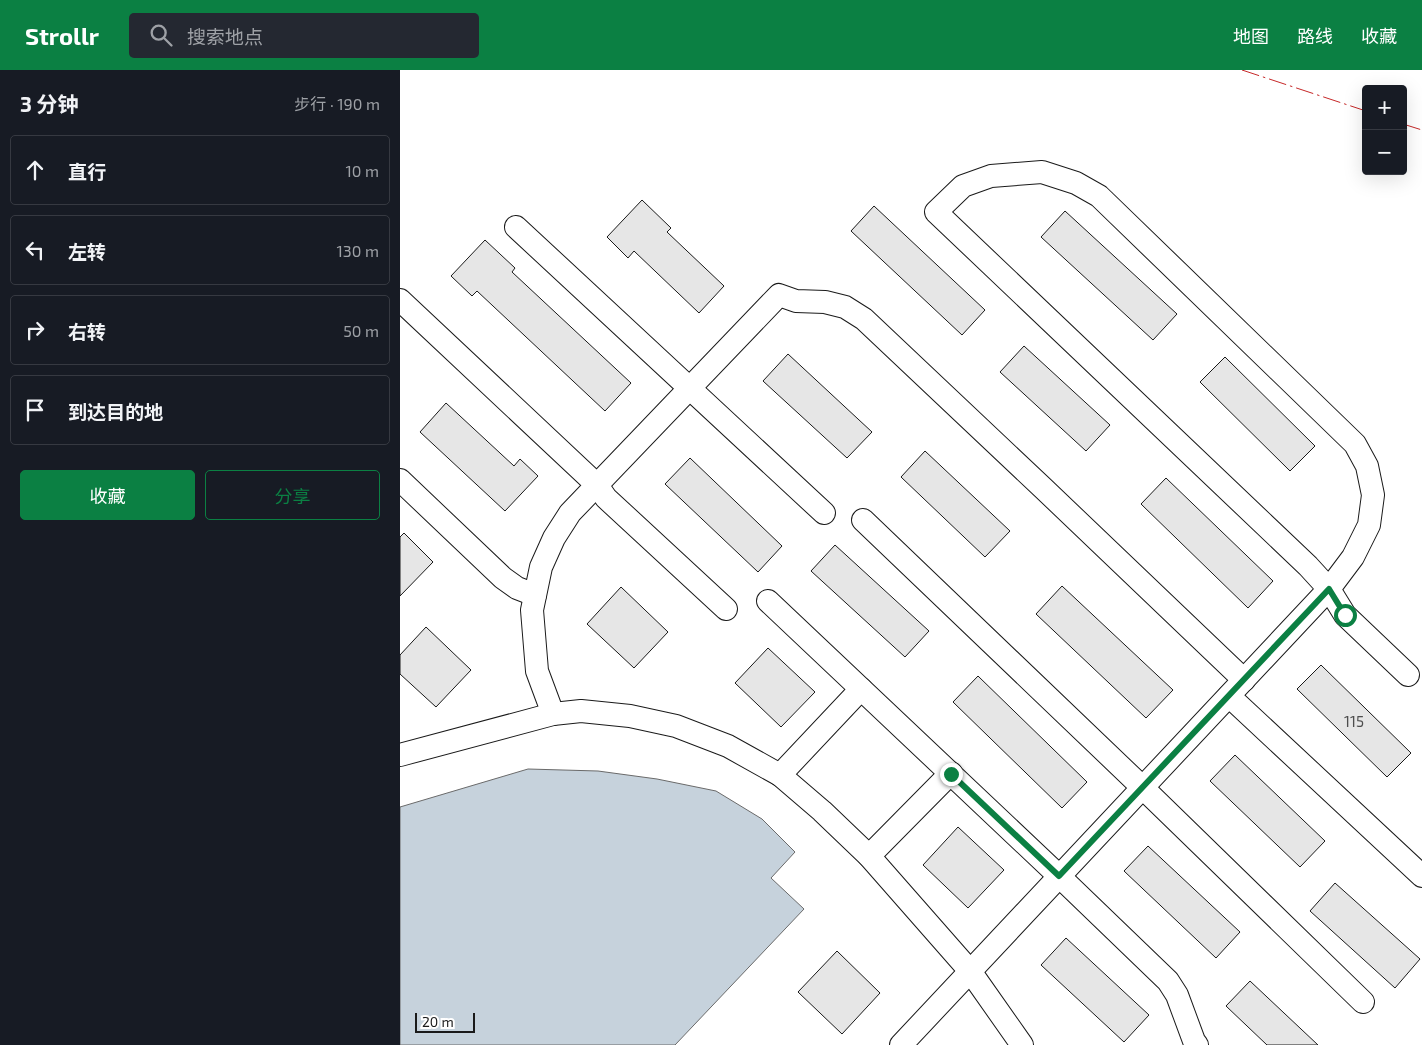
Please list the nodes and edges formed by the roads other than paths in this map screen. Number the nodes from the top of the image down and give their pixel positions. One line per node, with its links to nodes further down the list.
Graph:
1 (516, 227): 3 (lane)
2 (400, 300): 5 (lane)
3 (690, 388): 5 (lane); 6 (lane); 13 (lane)
4 (400, 480): 9 (lane)
5 (597, 485): 9 (lane); 11 (lane)
6 (824, 513)
7 (863, 520): 19 (lane)
8 (1329, 589): 8 (lane); 12 (lane); 13 (lane)
9 (535, 595): 15 (lane)
10 (768, 602): 14 (lane)
11 (726, 609)
12 (1408, 675)
13 (1236, 688): 19 (lane); 22 (lane)
14 (861, 689): 17 (lane); 18 (lane)
15 (553, 714): 16 (lane); 18 (lane)
16 (400, 755)
17 (951, 774): 20 (lane); 21 (lane)
18 (780, 775): 20 (lane)
19 (1143, 788): 21 (lane); 24 (lane)
20 (869, 856): 23 (lane)
21 (1059, 876): 23 (lane); 27 (lane)
22 (1422, 876)
23 (970, 971): 25 (lane); 26 (lane)
24 (1363, 1002)
25 (901, 1045)
26 (1022, 1045)
27 (1197, 1045)

